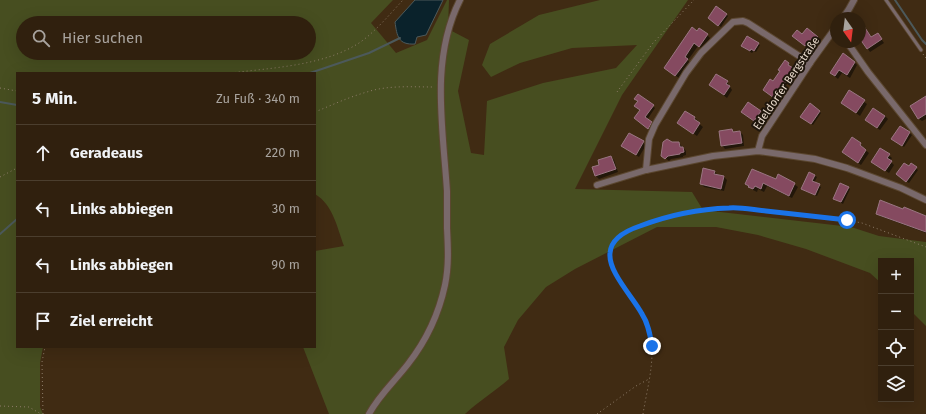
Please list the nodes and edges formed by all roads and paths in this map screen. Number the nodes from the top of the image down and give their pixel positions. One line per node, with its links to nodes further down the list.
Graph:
1 (403, 0): 11 (path)
2 (460, 0): 12 (street)
3 (694, 0): 15 (path)
4 (854, 0): 6 (street)
5 (886, 0): 9 (lane)
6 (848, 12)
7 (830, 35): 10 (street, Edeldorfer Bergstraße)
8 (851, 48): 17 (street)
9 (921, 50)
10 (810, 63): 18 (street, Edeldorfer Bergstraße); 20 (street)
11 (240, 72)
12 (441, 87): 16 (path); 29 (street)
13 (0, 88): 14 (path)
14 (16, 91)
15 (617, 92)
16 (316, 112)
17 (926, 145)
18 (758, 151): 20 (street); 23 (street)
19 (16, 169): 21 (path)
20 (646, 170): 22 (street)
21 (0, 177)
22 (597, 185)
23 (926, 200)
24 (926, 246): 26 (path)
25 (45, 348): 28 (path)
26 (650, 379): 30 (path); 31 (path)
27 (0, 406): 28 (path)
28 (42, 414)
29 (369, 414)
30 (597, 414)
31 (642, 414)

